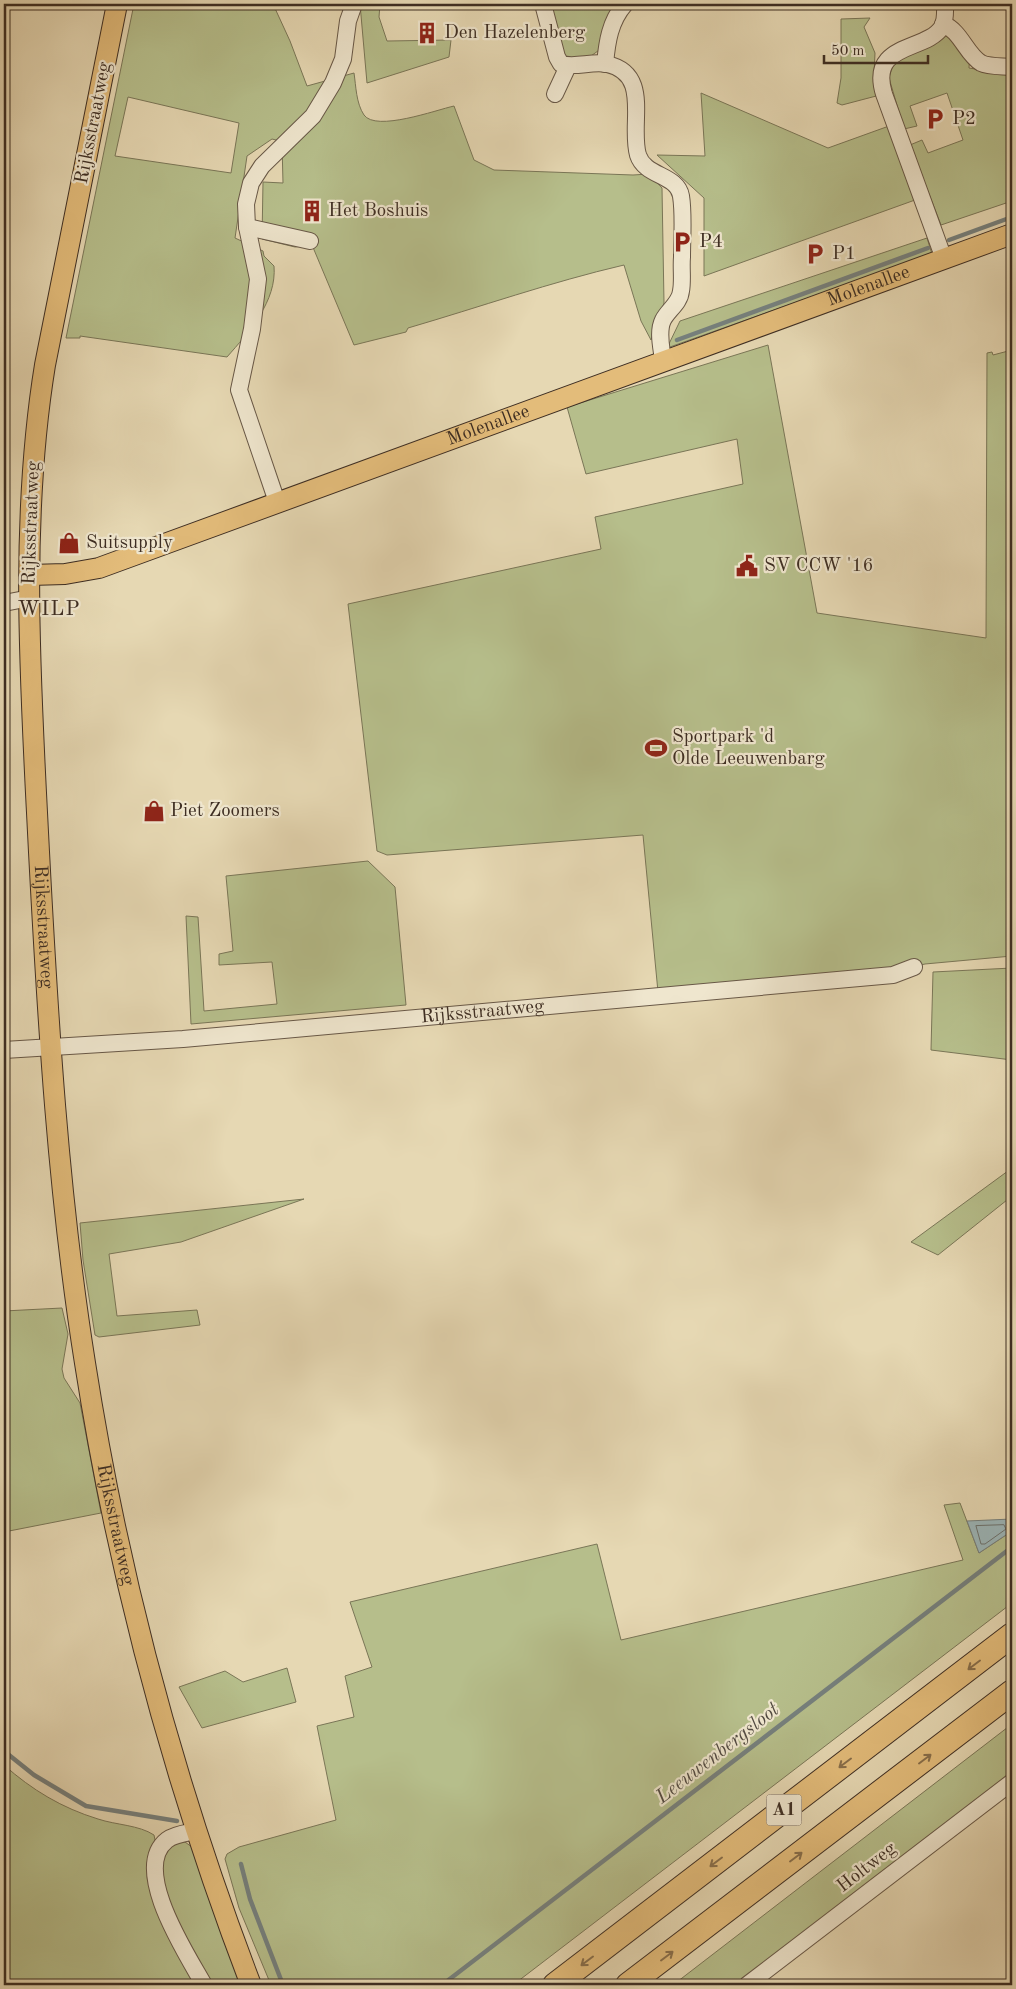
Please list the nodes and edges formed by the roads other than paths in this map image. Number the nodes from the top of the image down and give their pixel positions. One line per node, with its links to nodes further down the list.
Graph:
1 (117, 4): 16 (main road, Rijksstraatweg)
2 (354, 4): 10 (street)
3 (543, 4): 7 (street)
4 (625, 4): 6 (street)
5 (944, 15): 8 (street); 13 (street)
6 (605, 64): 7 (street); 14 (street)
7 (568, 66): 9 (street)
8 (1012, 67)
9 (555, 94)
10 (247, 227): 12 (street); 15 (street)
11 (1012, 234): 13 (main road, Molenallee)
12 (310, 241)
13 (944, 259): 14 (main road, Molenallee)
14 (663, 361): 15 (main road, Molenallee)
15 (277, 502): 16 (main road, Molenallee)
16 (30, 575): 17 (main road, Rijksstraatweg)
17 (30, 598): 18 (street); 20 (main road, Rijksstraatweg)
18 (4, 603)
19 (914, 967): 20 (street, Rijksstraatweg)
20 (50, 1049): 21 (street); 25 (main road, Rijksstraatweg)
21 (4, 1050)
22 (1012, 1635): 28 (highway, A1, one-way to 28)
23 (1012, 1692): 29 (highway, A1, one-way to 23)
24 (1012, 1782): 30 (street, Holtweg)
25 (196, 1830): 26 (street); 27 (main road, Rijksstraatweg)
26 (204, 1985)
27 (251, 1985)
28 (555, 1985)
29 (628, 1985)
30 (747, 1985)

